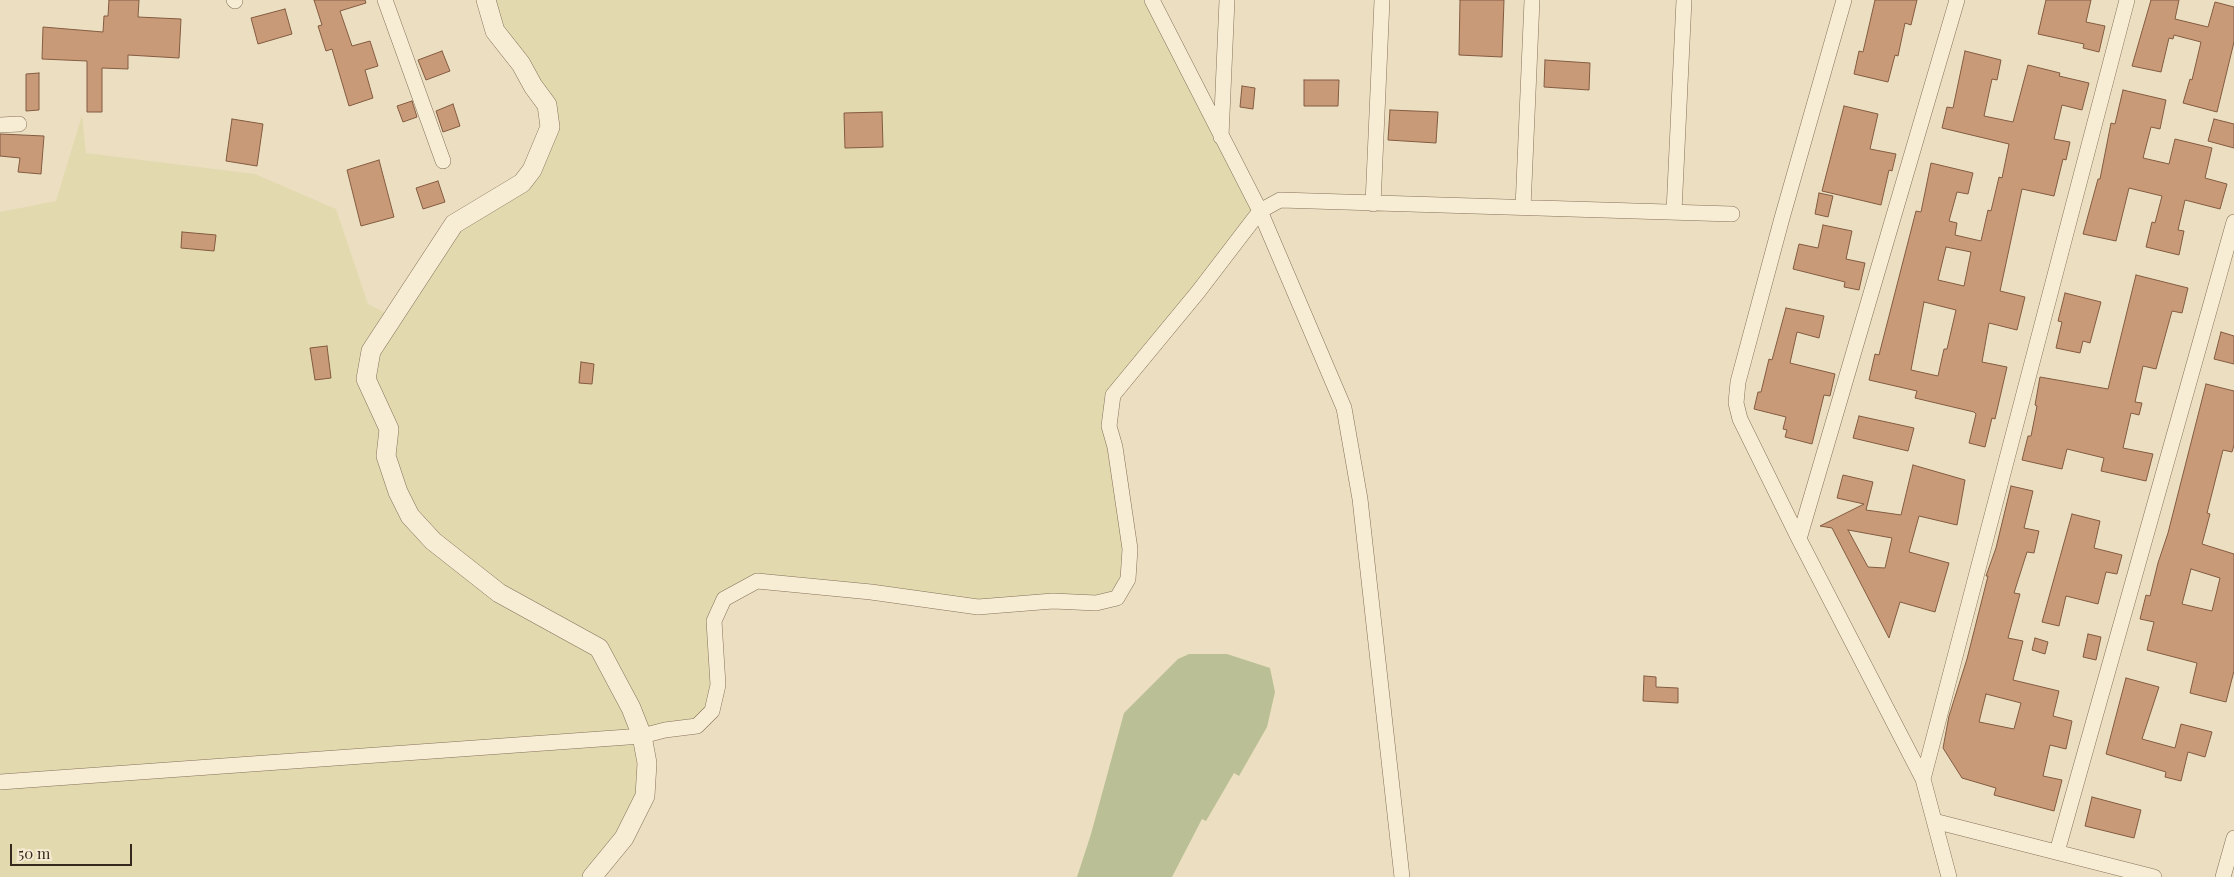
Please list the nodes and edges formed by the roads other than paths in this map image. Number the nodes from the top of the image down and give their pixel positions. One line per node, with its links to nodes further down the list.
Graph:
1 (385, 0): 14 (street)
2 (486, 0): 22 (street)
3 (1152, 0): 13 (street)
4 (1227, 0): 13 (street)
5 (1382, 0): 15 (street)
6 (1532, 0): 16 (street)
7 (1684, 0): 18 (street)
8 (1844, 0): 21 (street)
9 (1957, 0): 21 (street)
10 (2127, 0): 23 (street)
11 (19, 124): 12 (street)
12 (0, 125)
13 (1221, 138): 17 (street)
14 (443, 161)
15 (1373, 204): 16 (street); 17 (street)
16 (1523, 208): 18 (street)
17 (1260, 211): 22 (street); 29 (street)
18 (1674, 212): 19 (street)
19 (1732, 214)
20 (2234, 222): 27 (street)
21 (1799, 539): 23 (street)
22 (642, 736): 24 (street); 28 (street)
23 (1923, 778): 25 (street)
24 (0, 782)
25 (1934, 821): 27 (street); 30 (street)
26 (2234, 838): 32 (street)
27 (2057, 852): 31 (street)
28 (592, 877)
29 (1402, 877)
30 (1949, 877)
31 (2154, 877)
32 (2224, 877)

